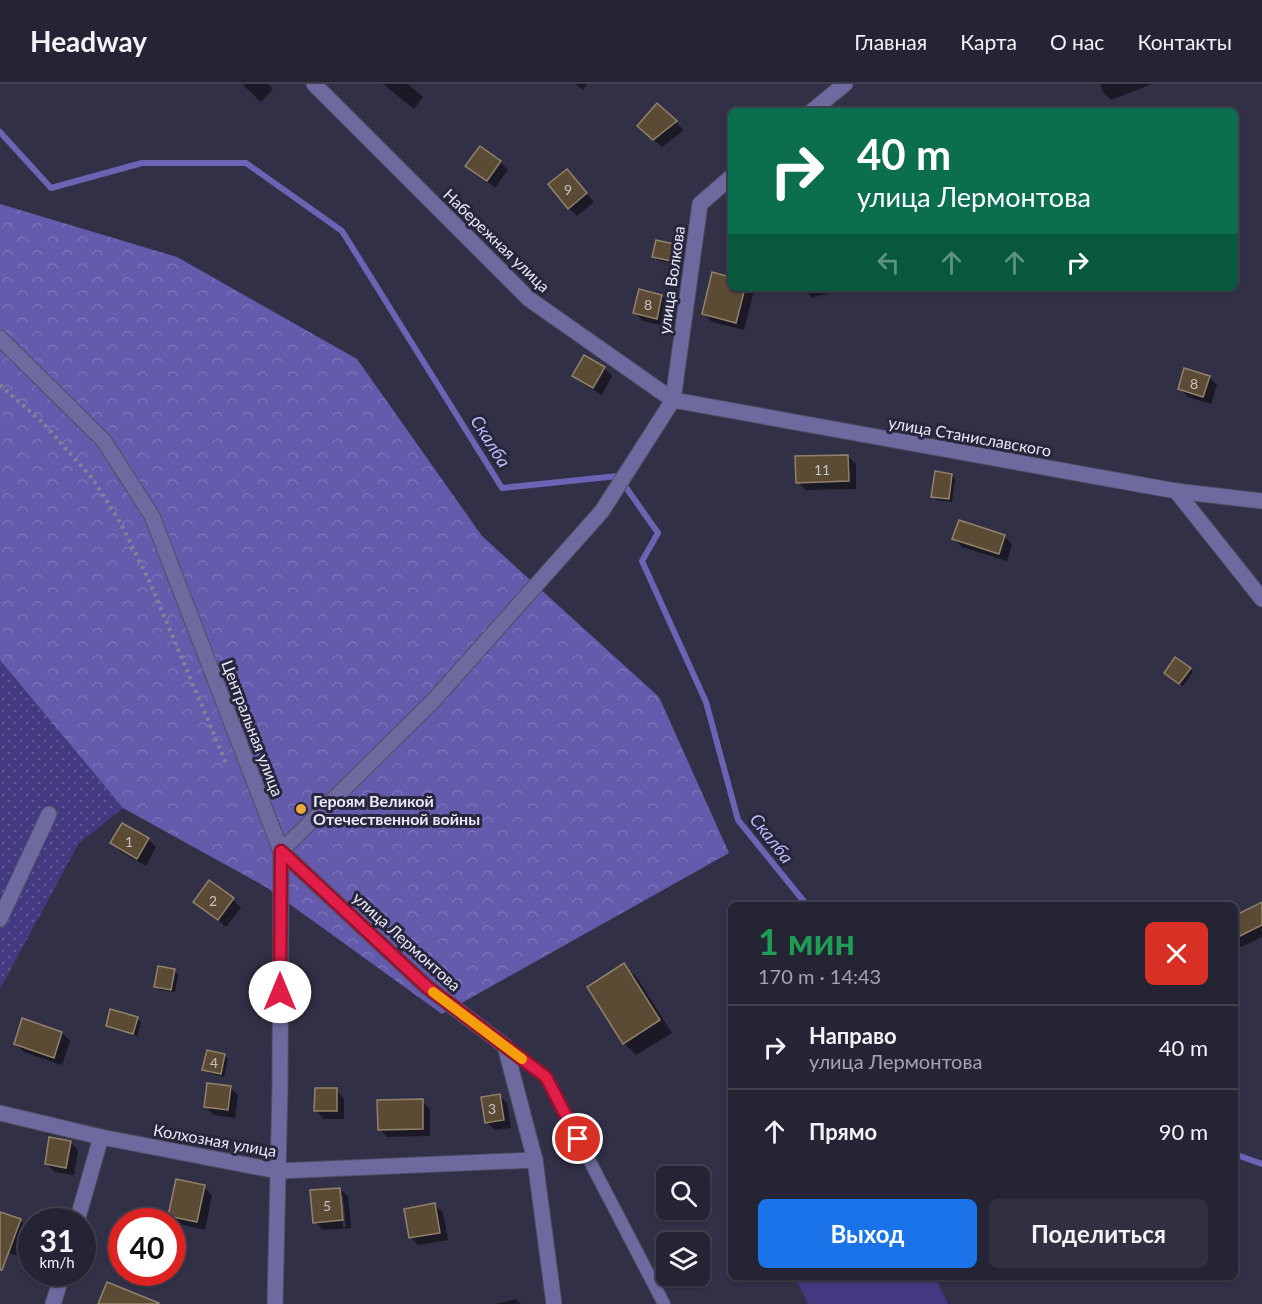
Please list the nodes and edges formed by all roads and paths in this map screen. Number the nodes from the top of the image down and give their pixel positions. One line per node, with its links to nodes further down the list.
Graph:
1 (314, 84): 7 (street, Набережная улица)
2 (845, 84): 3 (street)
3 (816, 108)
4 (728, 180): 7 (street, улица Волкова)
5 (0, 338): 11 (street, Центральная улица)
6 (0, 385): 11 (path)
7 (673, 400): 8 (street, улица Станиславского); 13 (street)
8 (1176, 491): 9 (street, улица Станиславского); 10 (street)
9 (1262, 501)
10 (1262, 599)
11 (252, 777): 13 (street, Центральная улица)
12 (49, 814): 14 (street)
13 (281, 851): 15 (street, улица Лермонтова); 19 (street, Центральная улица)
14 (0, 919)
15 (505, 1046): 18 (street); 25 (lane)
16 (0, 1113): 17 (street, Колхозная улица)
17 (102, 1137): 19 (street, Колхозная улица); 20 (street)
18 (535, 1160): 19 (street, Колхозная улица); 24 (street)
19 (278, 1171): 23 (street, Центральная улица)
20 (81, 1208)
21 (59, 1286): 22 (street)
22 (53, 1304)
23 (275, 1304)
24 (554, 1304)
25 (664, 1304)

